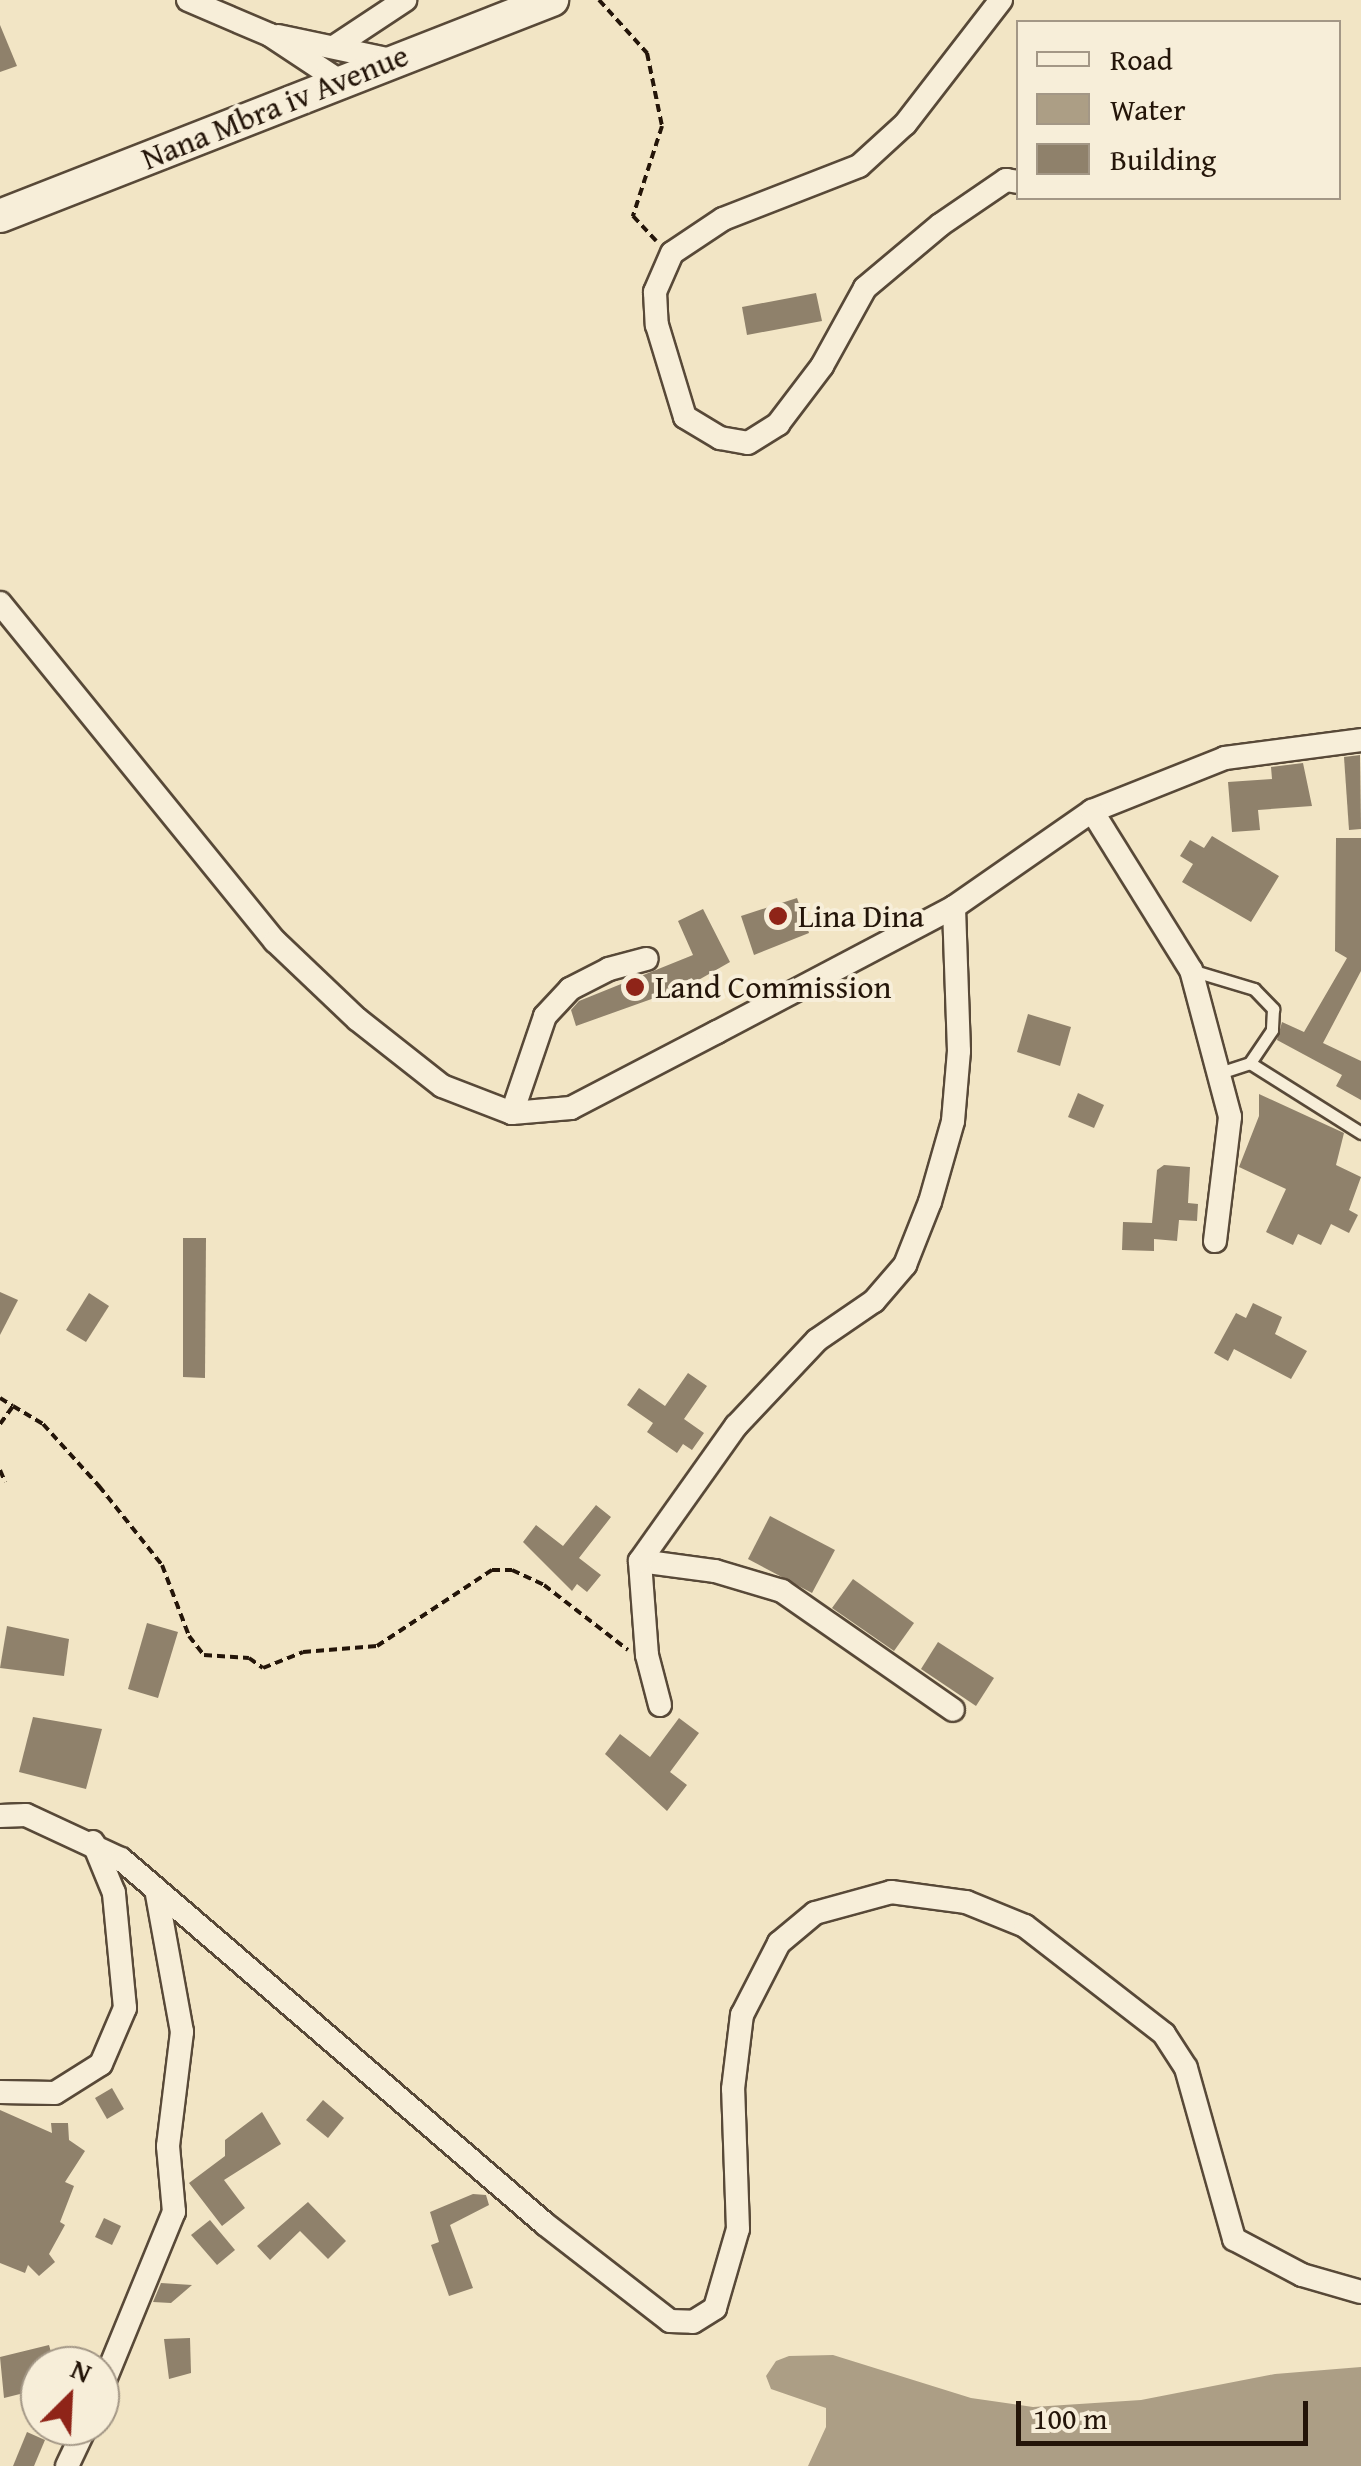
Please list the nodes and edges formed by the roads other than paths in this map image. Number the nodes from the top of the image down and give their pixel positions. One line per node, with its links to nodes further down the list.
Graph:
1 (188, 0): 5 (street)
2 (405, 0): 6 (street)
3 (552, 0): 7 (street, Nana Mbra ⅳ Avenue)
4 (1001, 0): 9 (street)
5 (270, 35): 6 (street); 8 (street)
6 (337, 45): 7 (street)
7 (392, 60): 8 (street, Nana Mbra ⅳ Avenue)
8 (338, 80): 10 (street, Nana Mbra ⅳ Avenue)
9 (1016, 182)
10 (0, 216)
11 (0, 603): 19 (street)
12 (1361, 740): 13 (street)
13 (1092, 812): 14 (street); 16 (street)
14 (954, 907): 19 (street); 22 (street)
15 (647, 959): 19 (street)
16 (1191, 970): 17 (lane); 18 (street)
17 (1250, 1063): 18 (lane); 20 (lane)
18 (1218, 1073): 21 (street)
19 (512, 1113)
20 (1361, 1133)
21 (1215, 1241)
22 (640, 1561): 23 (street); 24 (street)
23 (660, 1705)
24 (953, 1710)
25 (0, 1816): 26 (street)
26 (94, 1842): 27 (street); 28 (street)
27 (156, 1889): 29 (street); 30 (street)
28 (0, 2092)
29 (1361, 2292)
30 (119, 2346)

